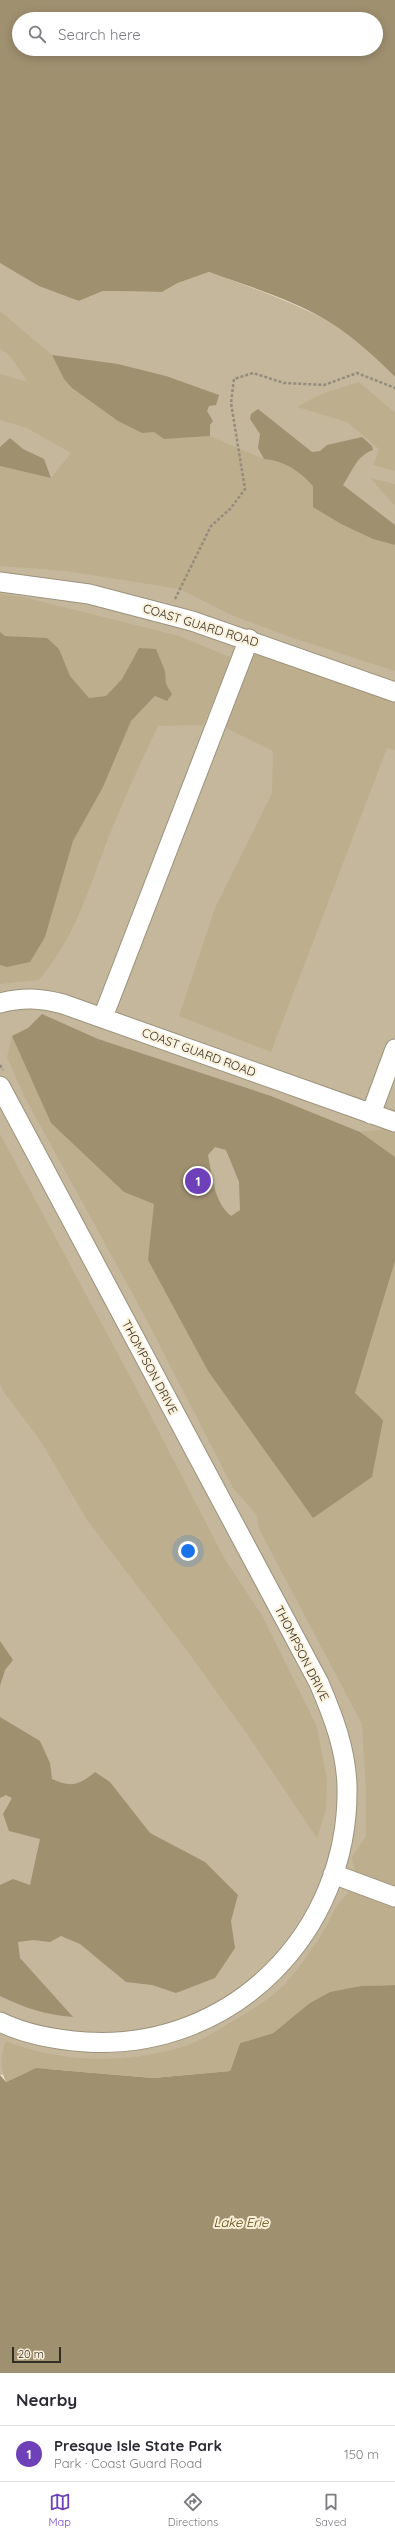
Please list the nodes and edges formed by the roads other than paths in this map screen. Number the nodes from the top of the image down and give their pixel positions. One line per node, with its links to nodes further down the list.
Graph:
1 (0, 582): 2 (street, COAST GUARD ROAD)
2 (249, 639): 3 (street, COAST GUARD ROAD); 5 (street)
3 (395, 692)
4 (0, 1003): 5 (street, COAST GUARD ROAD)
5 (103, 1017): 8 (street, COAST GUARD ROAD)
6 (395, 1049): 8 (street)
7 (2, 1079): 10 (street, THOMPSON DRIVE)
8 (371, 1114): 9 (street, COAST GUARD ROAD)
9 (395, 1122)
10 (333, 1874): 11 (street); 12 (street, THOMPSON DRIVE)
11 (395, 1897)
12 (0, 2022)

